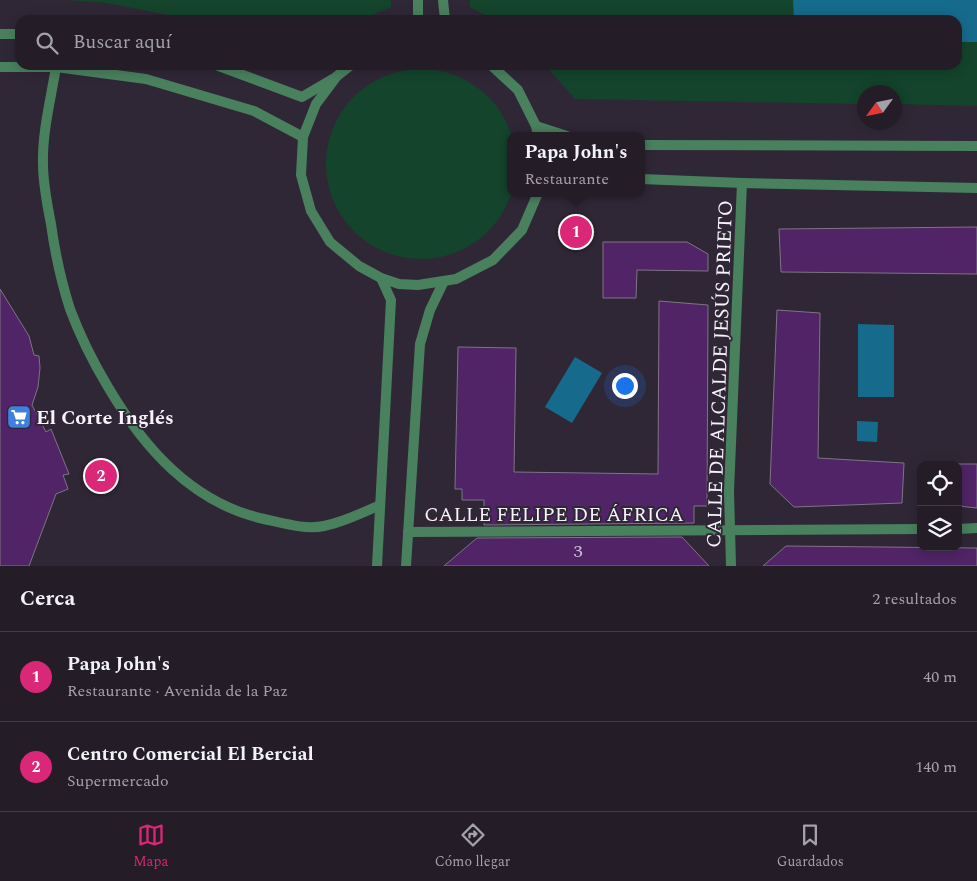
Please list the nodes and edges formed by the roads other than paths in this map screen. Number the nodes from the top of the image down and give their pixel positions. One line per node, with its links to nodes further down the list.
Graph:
1 (418, 0): 3 (street)
2 (443, 0): 4 (street)
3 (418, 15)
4 (444, 15)
5 (0, 34): 6 (street)
6 (15, 34)
7 (0, 67): 8 (street)
8 (15, 67)
9 (56, 70): 25 (street)
10 (78, 70): 16 (street)
11 (229, 70): 14 (street)
12 (345, 70): 14 (street)
13 (496, 70): 15 (street)
14 (337, 76): 16 (street)
15 (537, 131)
16 (303, 137): 23 (street)
17 (645, 145): 18 (street)
18 (977, 146)
19 (645, 180): 20 (street)
20 (742, 183): 21 (street); 29 (street, CALLE DE ALCALDE JESÚS PRIETO)
21 (977, 188)
22 (536, 197): 24 (street)
23 (381, 278): 24 (street); 25 (street)
24 (444, 281): 30 (street)
25 (380, 505): 31 (street)
26 (962, 528): 27 (street)
27 (977, 528)
28 (917, 529): 29 (street, CALLE FELIPE DE ÁFRICA)
29 (729, 530): 30 (street, CALLE FELIPE DE ÁFRICA); 33 (street, CALLE DE ALCALDE JESÚS PRIETO)
30 (408, 532): 32 (street)
31 (377, 566)
32 (406, 566)
33 (731, 566)

